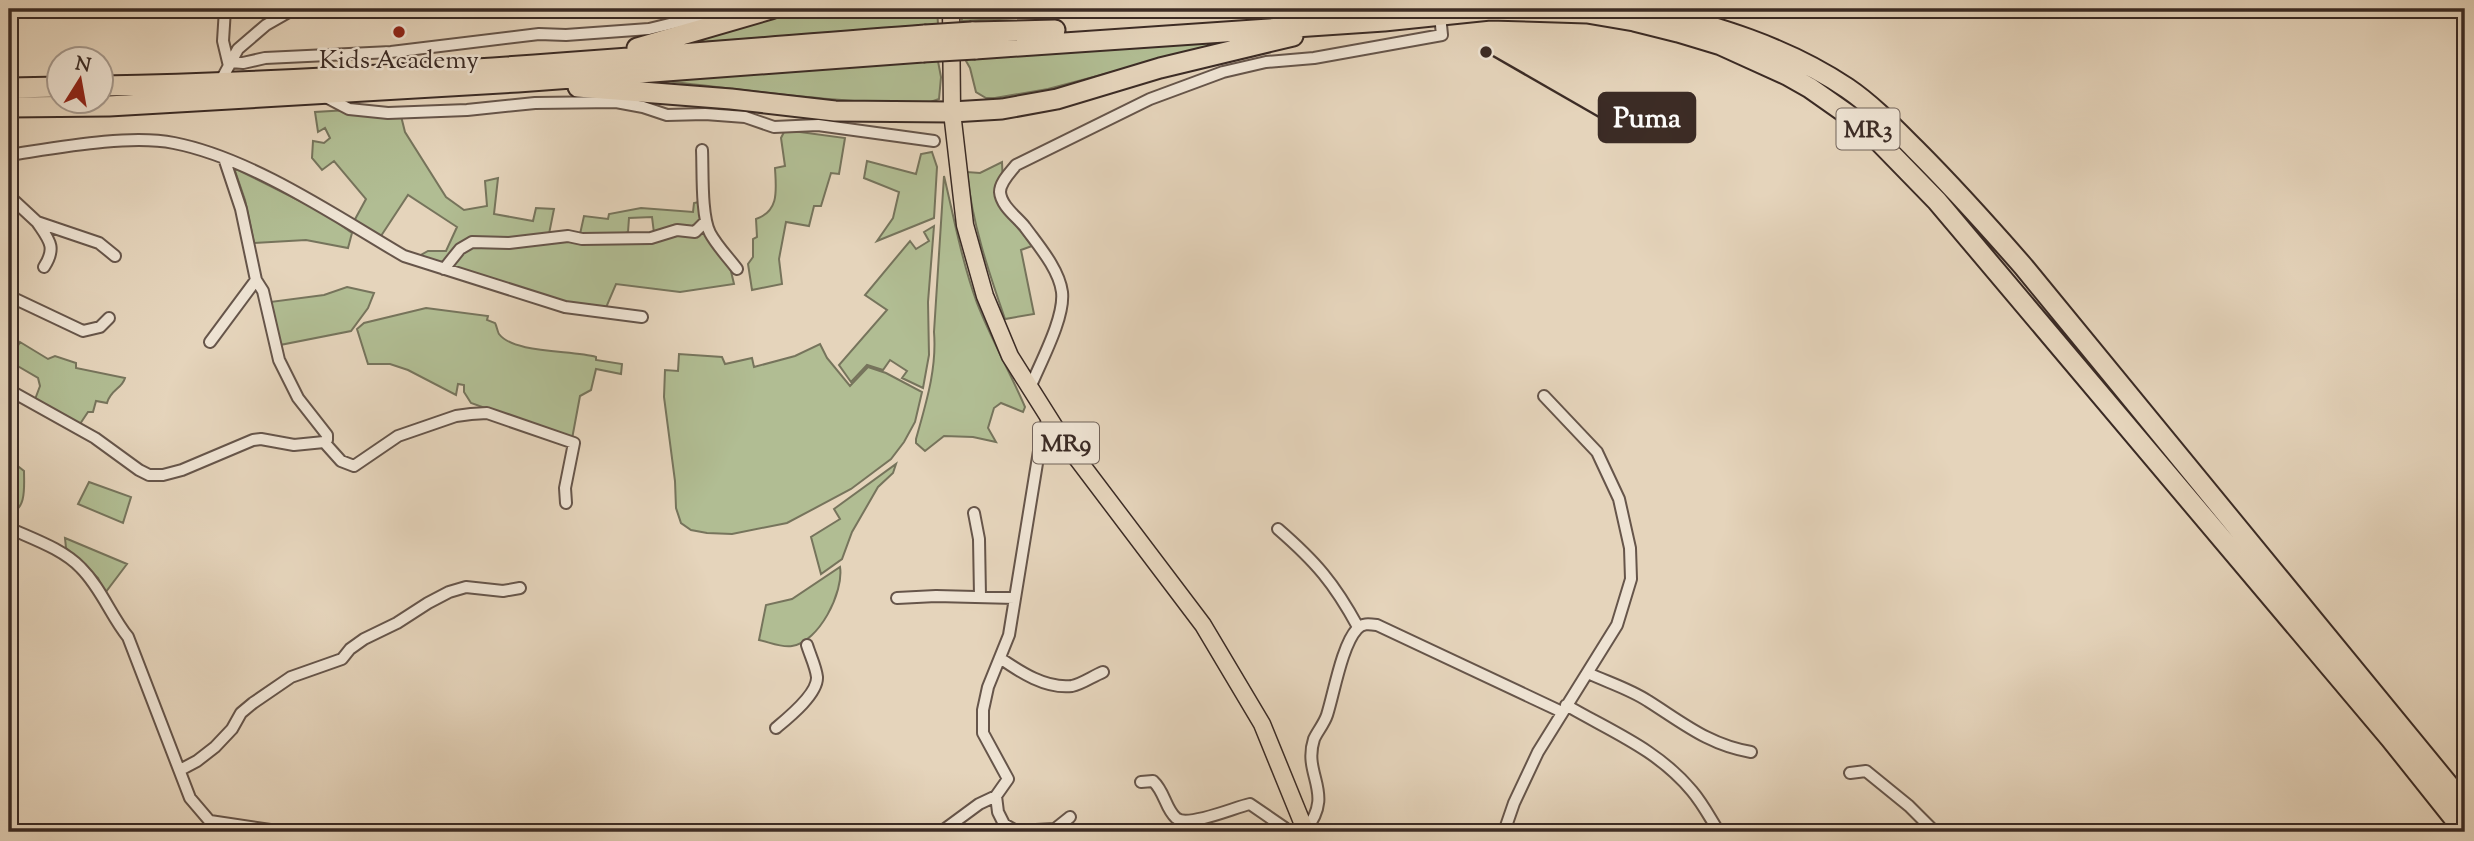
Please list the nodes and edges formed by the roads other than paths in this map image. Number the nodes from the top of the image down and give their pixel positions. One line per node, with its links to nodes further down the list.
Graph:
1 (225, 9): 12 (street)
2 (294, 9): 12 (street)
3 (732, 9): 12 (street)
4 (771, 9): 11 (highway)
5 (951, 9): 20 (main road, MR9)
6 (1645, 9): 62 (highway, MR3)
7 (1385, 12): 8 (highway, MR3); 9 (street); 10 (highway, MR3, bridge); 20 (highway)
8 (1440, 15): 9 (street); 73 (highway, MR3)
9 (1390, 43): 37 (street)
10 (924, 44): 11 (highway, MR3); 13 (highway, MR3)
11 (557, 63): 14 (highway, MR3)
12 (230, 64): 14 (street)
13 (518, 82): 18 (highway, MR3); 20 (highway)
14 (219, 84): 15 (highway, MR3)
15 (116, 86)
16 (46, 87): 17 (highway)
17 (9, 88)
18 (320, 93): 19 (highway, MR3); 21 (street)
19 (9, 107)
20 (952, 112): 37 (main road, MR9)
21 (934, 141)
22 (702, 150): 26 (street)
23 (9, 155): 24 (street)
24 (223, 158): 31 (street); 32 (street)
25 (9, 196): 27 (street)
26 (706, 221): 30 (street); 31 (street)
27 (37, 222): 28 (street); 29 (street)
28 (116, 256)
29 (44, 267)
30 (737, 269)
31 (444, 270): 34 (street)
32 (256, 279): 36 (street); 41 (street)
33 (9, 296): 35 (street)
34 (642, 317)
35 (110, 318)
36 (209, 342)
37 (1030, 388): 40 (main road, MR9)
38 (9, 390): 41 (street)
39 (1544, 396): 54 (street)
40 (1048, 416): 49 (street); 65 (main road, MR9)
41 (324, 442): 42 (street)
42 (566, 503)
43 (974, 513): 47 (street)
44 (9, 528): 58 (street)
45 (1278, 529): 50 (street)
46 (520, 588): 58 (street)
47 (980, 596): 48 (street); 49 (street)
48 (897, 598)
49 (1015, 598): 52 (street)
50 (1358, 627): 55 (street); 65 (street)
51 (807, 645): 56 (street)
52 (1000, 658): 53 (street); 61 (street)
53 (1102, 672)
54 (1588, 673): 55 (street); 57 (street)
55 (1564, 709): 70 (street); 71 (street)
56 (776, 728)
57 (1751, 752)
58 (180, 770): 64 (street)
59 (1850, 773): 72 (street)
60 (1141, 782): 66 (street)
61 (996, 796): 63 (street); 69 (street)
62 (2465, 805)
63 (1070, 817)
64 (210, 821): 67 (street); 68 (street)
65 (1304, 827): 66 (street)
66 (1284, 830)
67 (219, 832)
68 (285, 832)
69 (941, 832)
70 (1504, 832)
71 (1719, 832)
72 (1935, 832)
73 (2465, 832)

